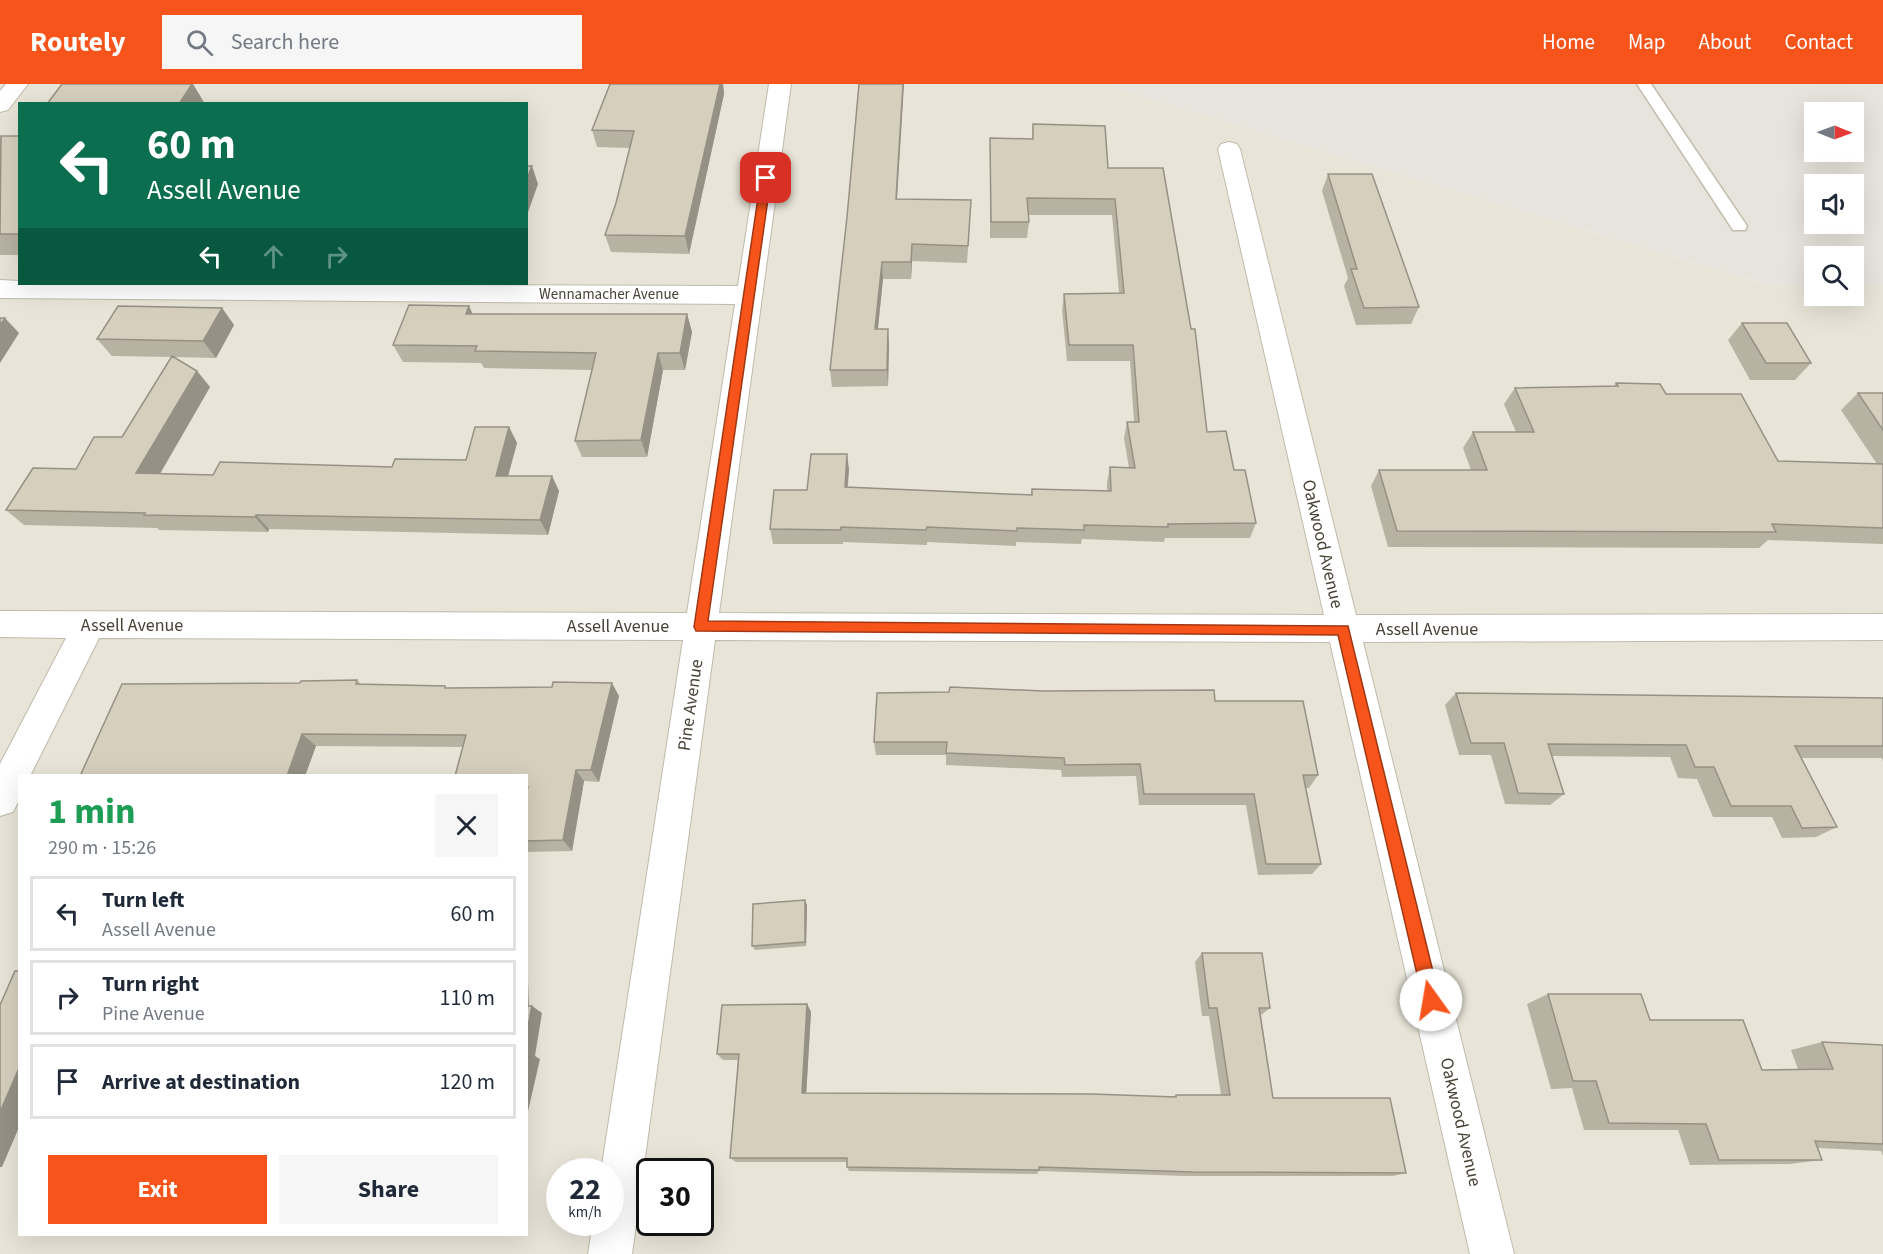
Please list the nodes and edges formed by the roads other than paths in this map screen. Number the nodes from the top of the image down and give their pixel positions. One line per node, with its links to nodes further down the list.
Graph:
1 (17, 84): 4 (street)
2 (780, 84): 8 (street, Pine Avenue)
3 (1644, 84): 6 (lane)
4 (0, 105)
5 (1229, 149): 13 (street, Oakwood Avenue)
6 (1739, 226)
7 (0, 290): 8 (street, Wennamacher Avenue)
8 (749, 295): 11 (street, Pine Avenue)
9 (0, 624): 10 (street, Assell Avenue)
10 (89, 625): 11 (street, Assell Avenue); 14 (street)
11 (701, 627): 13 (street, Assell Avenue); 15 (street, Pine Avenue)
12 (1883, 627): 13 (street, Assell Avenue)
13 (1343, 630): 16 (street, Oakwood Avenue)
14 (0, 800)
15 (610, 1254)
16 (1492, 1254)

